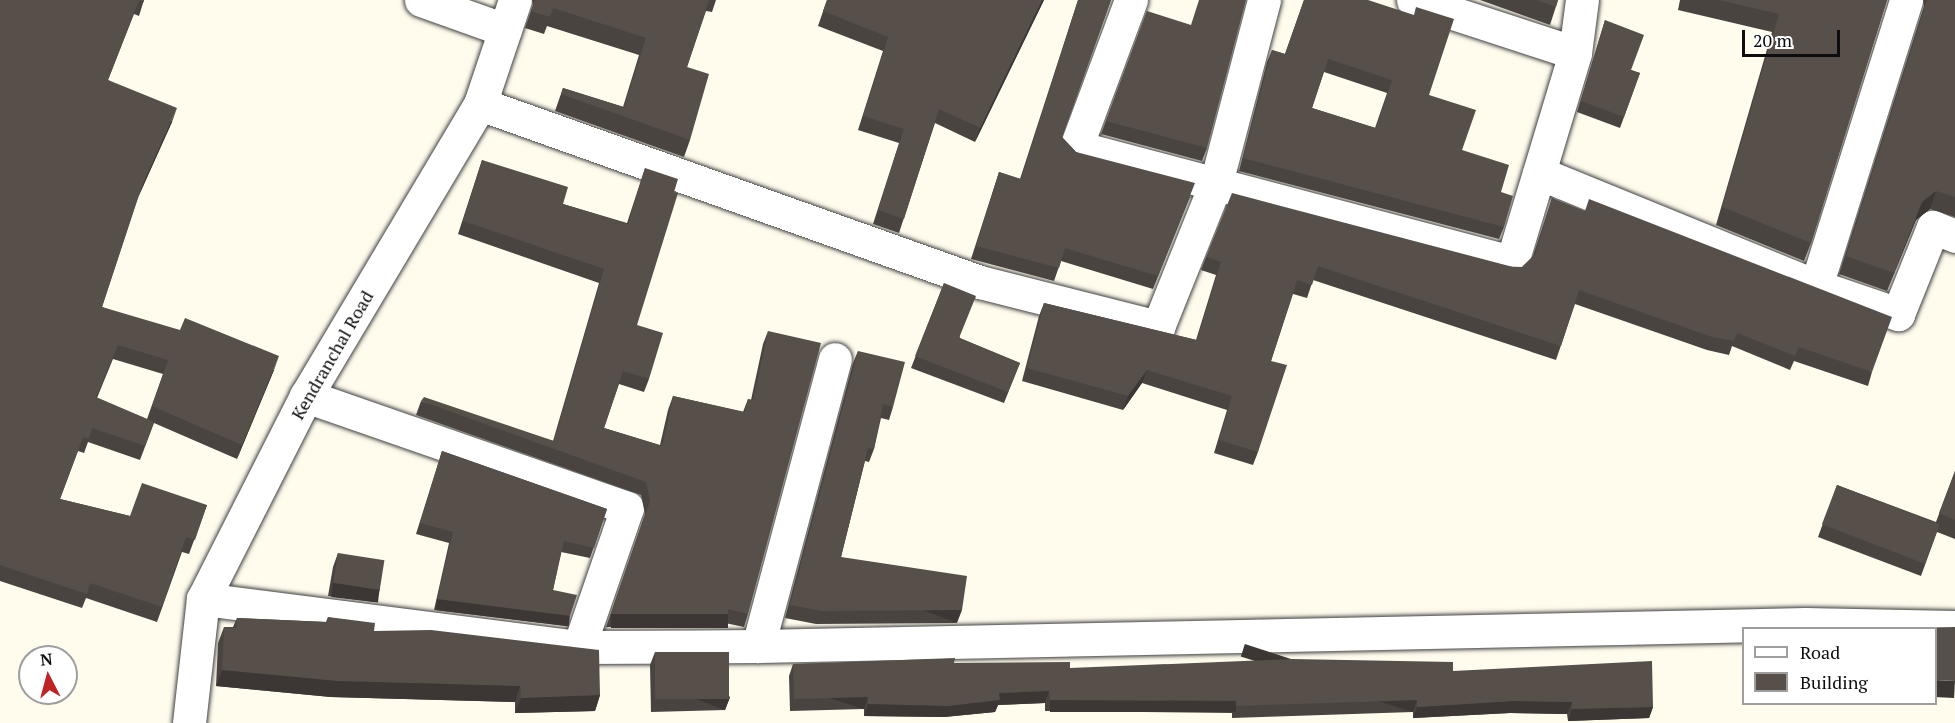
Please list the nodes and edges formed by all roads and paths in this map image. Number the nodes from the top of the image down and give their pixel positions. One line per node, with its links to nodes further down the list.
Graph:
1 (421, 0): 7 (street)
2 (1131, 0): 11 (street)
3 (1264, 0): 11 (street)
4 (1413, 0): 8 (street)
5 (1582, 0): 8 (street)
6 (1906, 0): 13 (street)
7 (510, 15): 9 (street, Kendranchal Road)
8 (1575, 53): 10 (street)
9 (480, 104): 11 (street); 15 (street, Kendranchal Road)
10 (1539, 173): 11 (street); 13 (street)
11 (1216, 183)
12 (1955, 236): 13 (street)
13 (1816, 286)
14 (835, 359): 18 (street)
15 (306, 396): 16 (street, Kendranchal Road); 19 (street)
16 (203, 599): 19 (street); 20 (street, Kendranchal Road)
17 (1955, 627): 18 (street)
18 (758, 646): 19 (street)
19 (579, 647)
20 (189, 723)

